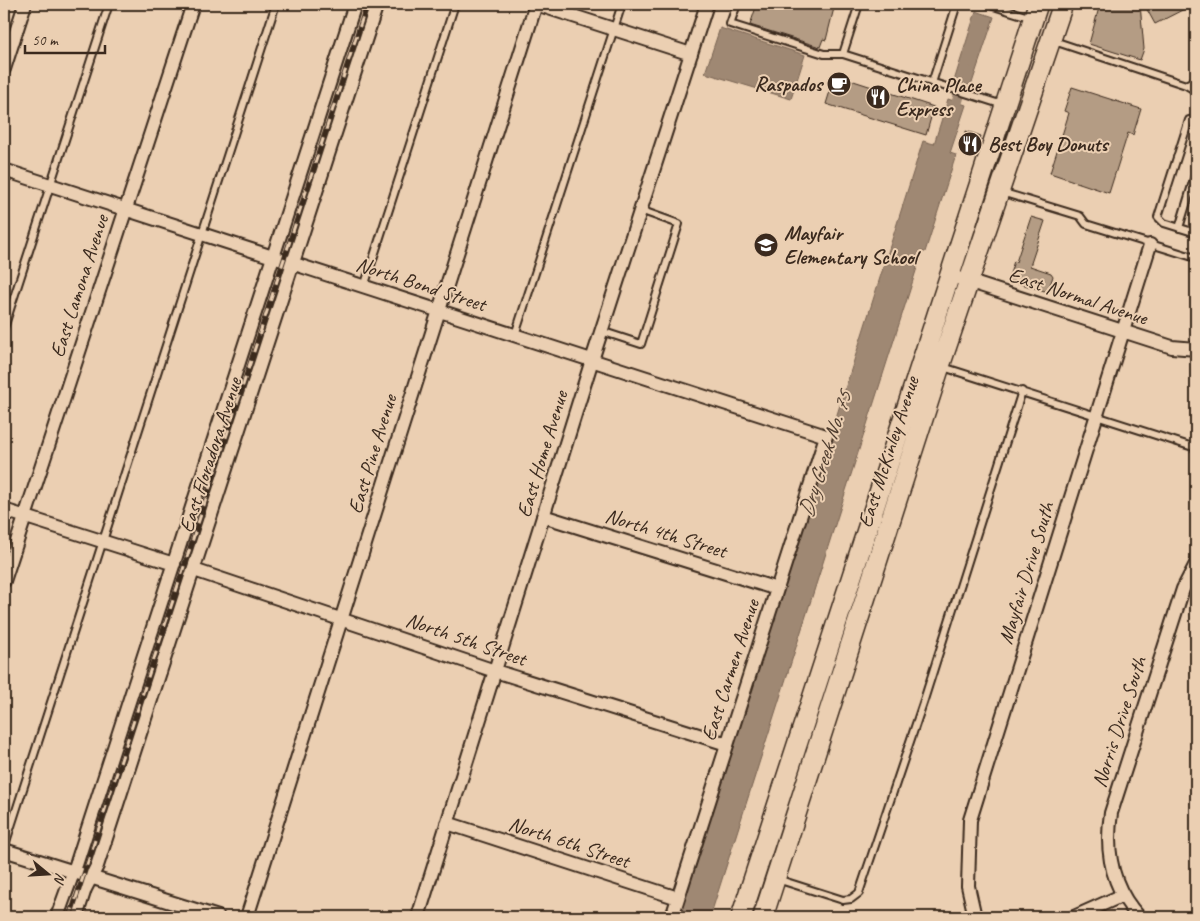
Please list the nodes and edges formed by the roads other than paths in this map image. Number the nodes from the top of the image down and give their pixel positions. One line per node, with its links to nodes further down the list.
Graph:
1 (25, 4): 22 (street)
2 (109, 4): 32 (lane)
3 (193, 4): 34 (street, East Lamona Avenue)
4 (276, 4): 38 (lane)
5 (355, 4): 40 (street, East Floradora Avenue)
6 (377, 4): 42 (street, East Floradora Avenue)
7 (455, 4): 45 (lane)
8 (536, 4): 18 (street); 46 (street, East Pine Avenue)
9 (622, 4): 18 (lane)
10 (707, 4): 20 (street, East Home Avenue)
11 (736, 4): 21 (lane)
12 (859, 4): 21 (lane)
13 (957, 4): 24 (lane)
14 (987, 4): 17 (lane)
15 (1048, 4): 19 (main road)
16 (1063, 4): 19 (main road, East McKinley Avenue)
17 (1036, 11): 27 (main road, East McKinley Avenue); 29 (main road)
18 (614, 29): 20 (street); 50 (lane)
19 (1051, 40): 25 (lane); 29 (main road, East McKinley Avenue)
20 (691, 54): 35 (street, East Home Avenue)
21 (843, 54): 24 (lane)
22 (4, 69)
23 (1196, 79): 25 (lane)
24 (932, 83): 27 (lane)
25 (1186, 85): 26 (lane)
26 (1196, 91)
27 (1005, 106): 43 (main road, East McKinley Avenue)
28 (1196, 118): 36 (lane)
29 (1010, 162): 33 (main road, East McKinley Avenue)
30 (4, 170): 32 (street, North Bond Street)
31 (1196, 172): 36 (lane)
32 (50, 185): 34 (street, North Bond Street); 47 (lane)
33 (999, 192): 39 (lane); 44 (main road, East McKinley Avenue)
34 (126, 210): 38 (street, North Bond Street); 59 (street, East Lamona Avenue)
35 (640, 210): 48 (street, East Home Avenue); 48 (lane)
36 (1179, 228): 37 (lane)
37 (1196, 233)
38 (202, 234): 40 (street, North Bond Street); 61 (lane)
39 (1150, 245): 41 (lane); 49 (street, Mayfair Drive South)
40 (273, 257): 42 (street, North Bond Street); 62 (street, East Floradora Avenue)
41 (1196, 258)
42 (293, 264): 45 (street, North Bond Street); 64 (street, East Floradora Avenue)
43 (949, 276): 44 (street, East Normal Avenue); 70 (main road, East McKinley Avenue)
44 (969, 282): 49 (street, East Normal Avenue); 53 (main road, East McKinley Avenue)
45 (364, 286): 46 (street, North Bond Street)
46 (438, 310): 50 (street, North Bond Street); 67 (street, East Pine Avenue)
47 (4, 328)
48 (601, 331): 52 (street, East Home Avenue)
49 (1122, 332): 51 (street, East Normal Avenue); 55 (street, Mayfair Drive South)
50 (515, 335): 52 (street, North Bond Street)
51 (1196, 349)
52 (592, 360): 56 (street, North Bond Street); 60 (street, East Home Avenue)
53 (940, 366): 54 (lane); 75 (main road, East McKinley Avenue)
54 (1022, 391): 55 (lane); 75 (lane)
55 (1096, 416): 57 (lane); 87 (street, Mayfair Drive South)
56 (826, 436): 66 (street, East Carmen Avenue)
57 (1196, 448)
58 (4, 510): 59 (street)
59 (25, 516): 61 (street); 65 (street, East Lamona Avenue)
60 (543, 516): 66 (street, North 4th Street); 68 (street, East Home Avenue)
61 (103, 541): 62 (street); 72 (lane)
62 (174, 564): 73 (street, East Floradora Avenue)
63 (1196, 564): 76 (street, Norris Drive South)
64 (194, 570): 67 (street, North 5th Street); 74 (street, East Floradora Avenue)
65 (4, 581)
66 (777, 589): 69 (street, East Carmen Avenue)
67 (341, 618): 68 (street, North 5th Street); 81 (street, East Pine Avenue)
68 (495, 671): 69 (street, North 5th Street); 71 (street, East Home Avenue)
69 (727, 744): 77 (street, East Carmen Avenue)
70 (774, 816): 84 (main road, East McKinley Avenue); 85 (main road)
71 (448, 823): 77 (street, North 6th Street); 82 (street, East Home Avenue)
72 (4, 849): 73 (street)
73 (74, 872): 74 (street); 78 (street, East Floradora Avenue)
74 (91, 878): 79 (street, East Floradora Avenue); 80 (street)
75 (776, 878): 86 (main road, East McKinley Avenue)
76 (1121, 896): 88 (street); 89 (street)
77 (678, 898): 83 (street, East Carmen Avenue)
78 (57, 917)
79 (76, 917)
80 (218, 917)
81 (247, 917)
82 (418, 917)
83 (672, 917)
84 (741, 917)
85 (751, 917)
86 (763, 917)
87 (975, 917)
88 (1074, 917)
89 (1139, 917)

